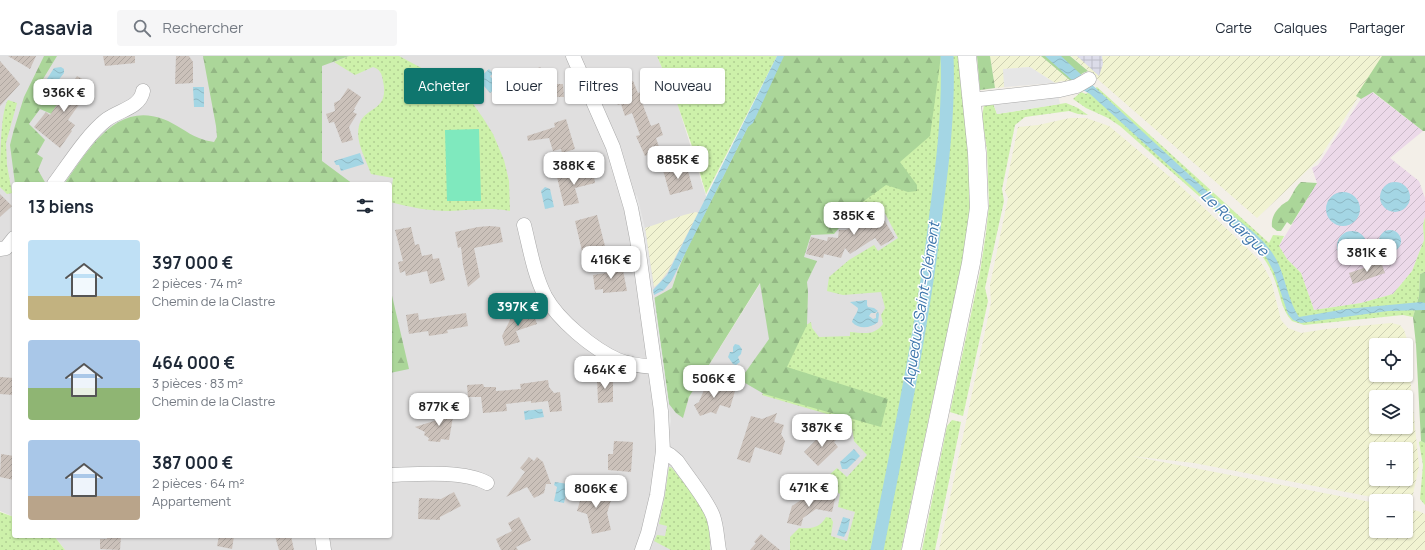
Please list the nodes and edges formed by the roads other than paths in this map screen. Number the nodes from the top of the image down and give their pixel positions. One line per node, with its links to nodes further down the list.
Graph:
1 (573, 56): 10 (street)
2 (968, 56): 5 (street)
3 (1083, 82): 5 (street)
4 (143, 91): 6 (street)
5 (971, 100): 18 (street)
6 (56, 182)
7 (524, 225): 10 (street)
8 (12, 240): 9 (street)
9 (0, 249)
10 (654, 367): 11 (street)
11 (663, 451): 16 (street); 17 (street)
12 (392, 475): 13 (street)
13 (487, 483)
14 (322, 538): 15 (street)
15 (324, 550)
16 (642, 550)
17 (719, 550)
18 (911, 550)

